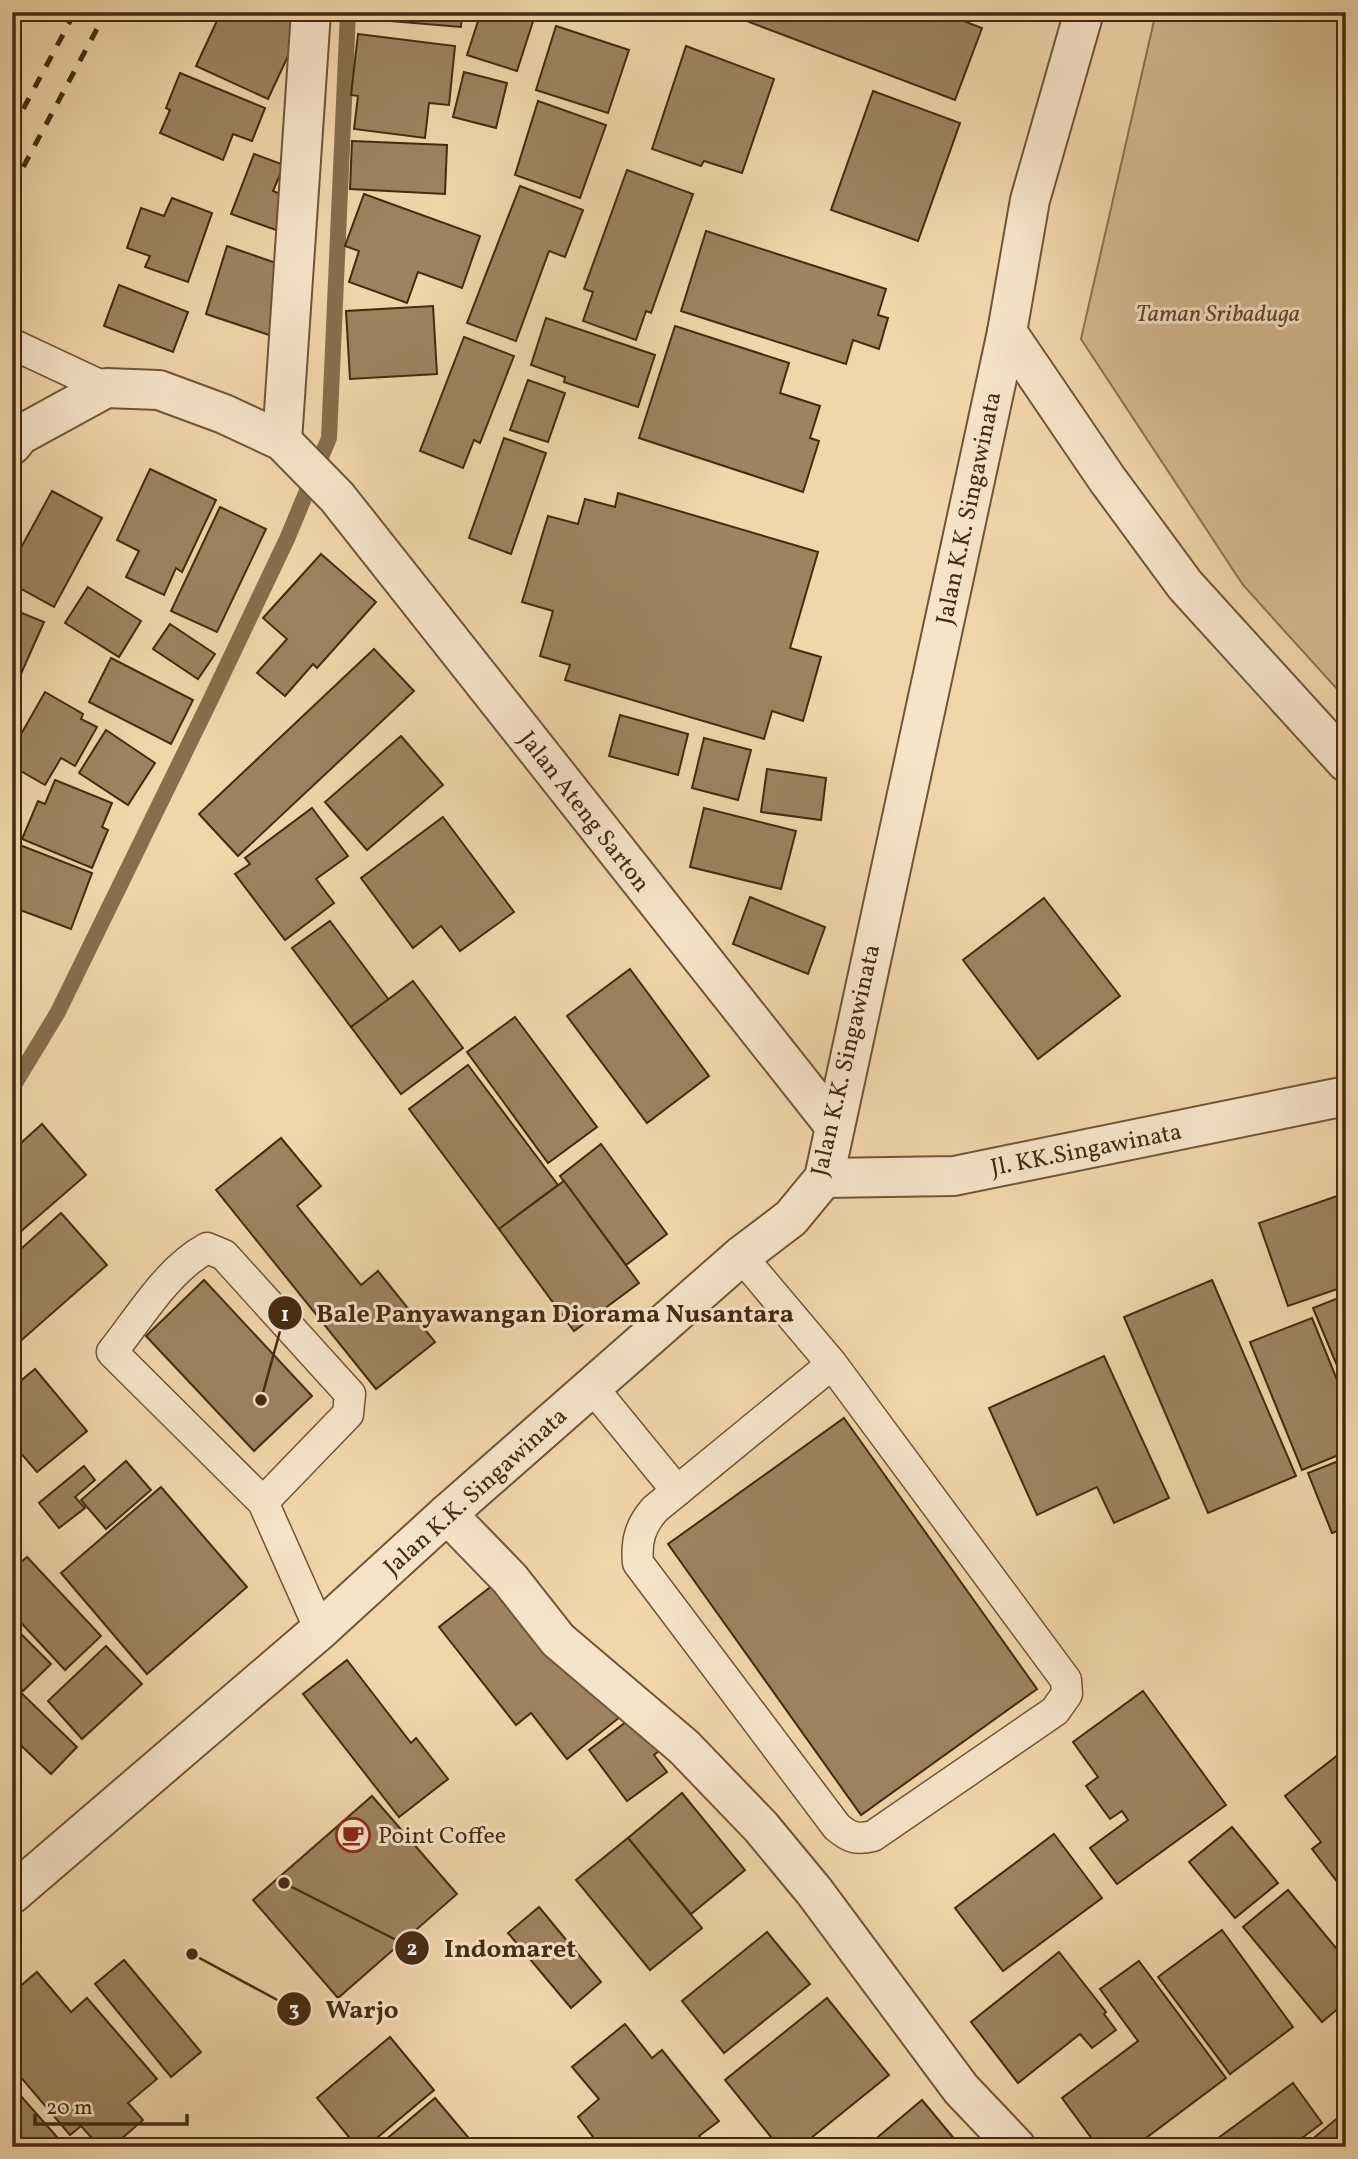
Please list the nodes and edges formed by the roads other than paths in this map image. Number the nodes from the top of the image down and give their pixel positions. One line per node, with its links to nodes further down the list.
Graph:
1 (311, 12): 7 (street)
2 (1084, 12): 3 (street, Jalan K.K. Singawinata)
3 (1007, 332): 8 (street); 10 (street, Jalan K.K. Singawinata)
4 (12, 344): 5 (lane)
5 (106, 388): 6 (street); 7 (street)
6 (12, 445)
7 (290, 449): 10 (street, Jalan Ateng Sarton)
8 (1346, 762)
9 (1346, 1096): 11 (street, Jl. KK.Singawinata)
10 (833, 1124): 11 (street, Jalan K.K. Singawinata)
11 (824, 1178): 12 (street, Jalan K.K. Singawinata)
12 (741, 1256): 13 (lane); 14 (street, Jalan K.K. Singawinata)
13 (832, 1364): 15 (lane); 15 (lane)
14 (592, 1387): 15 (lane); 17 (street, Jalan K.K. Singawinata)
15 (677, 1491)
16 (263, 1502): 16 (lane); 18 (lane)
17 (447, 1514): 18 (street, Jalan K.K. Singawinata); 20 (street)
18 (320, 1630): 19 (street, Jalan K.K. Singawinata)
19 (12, 1894)
20 (1016, 2147)

